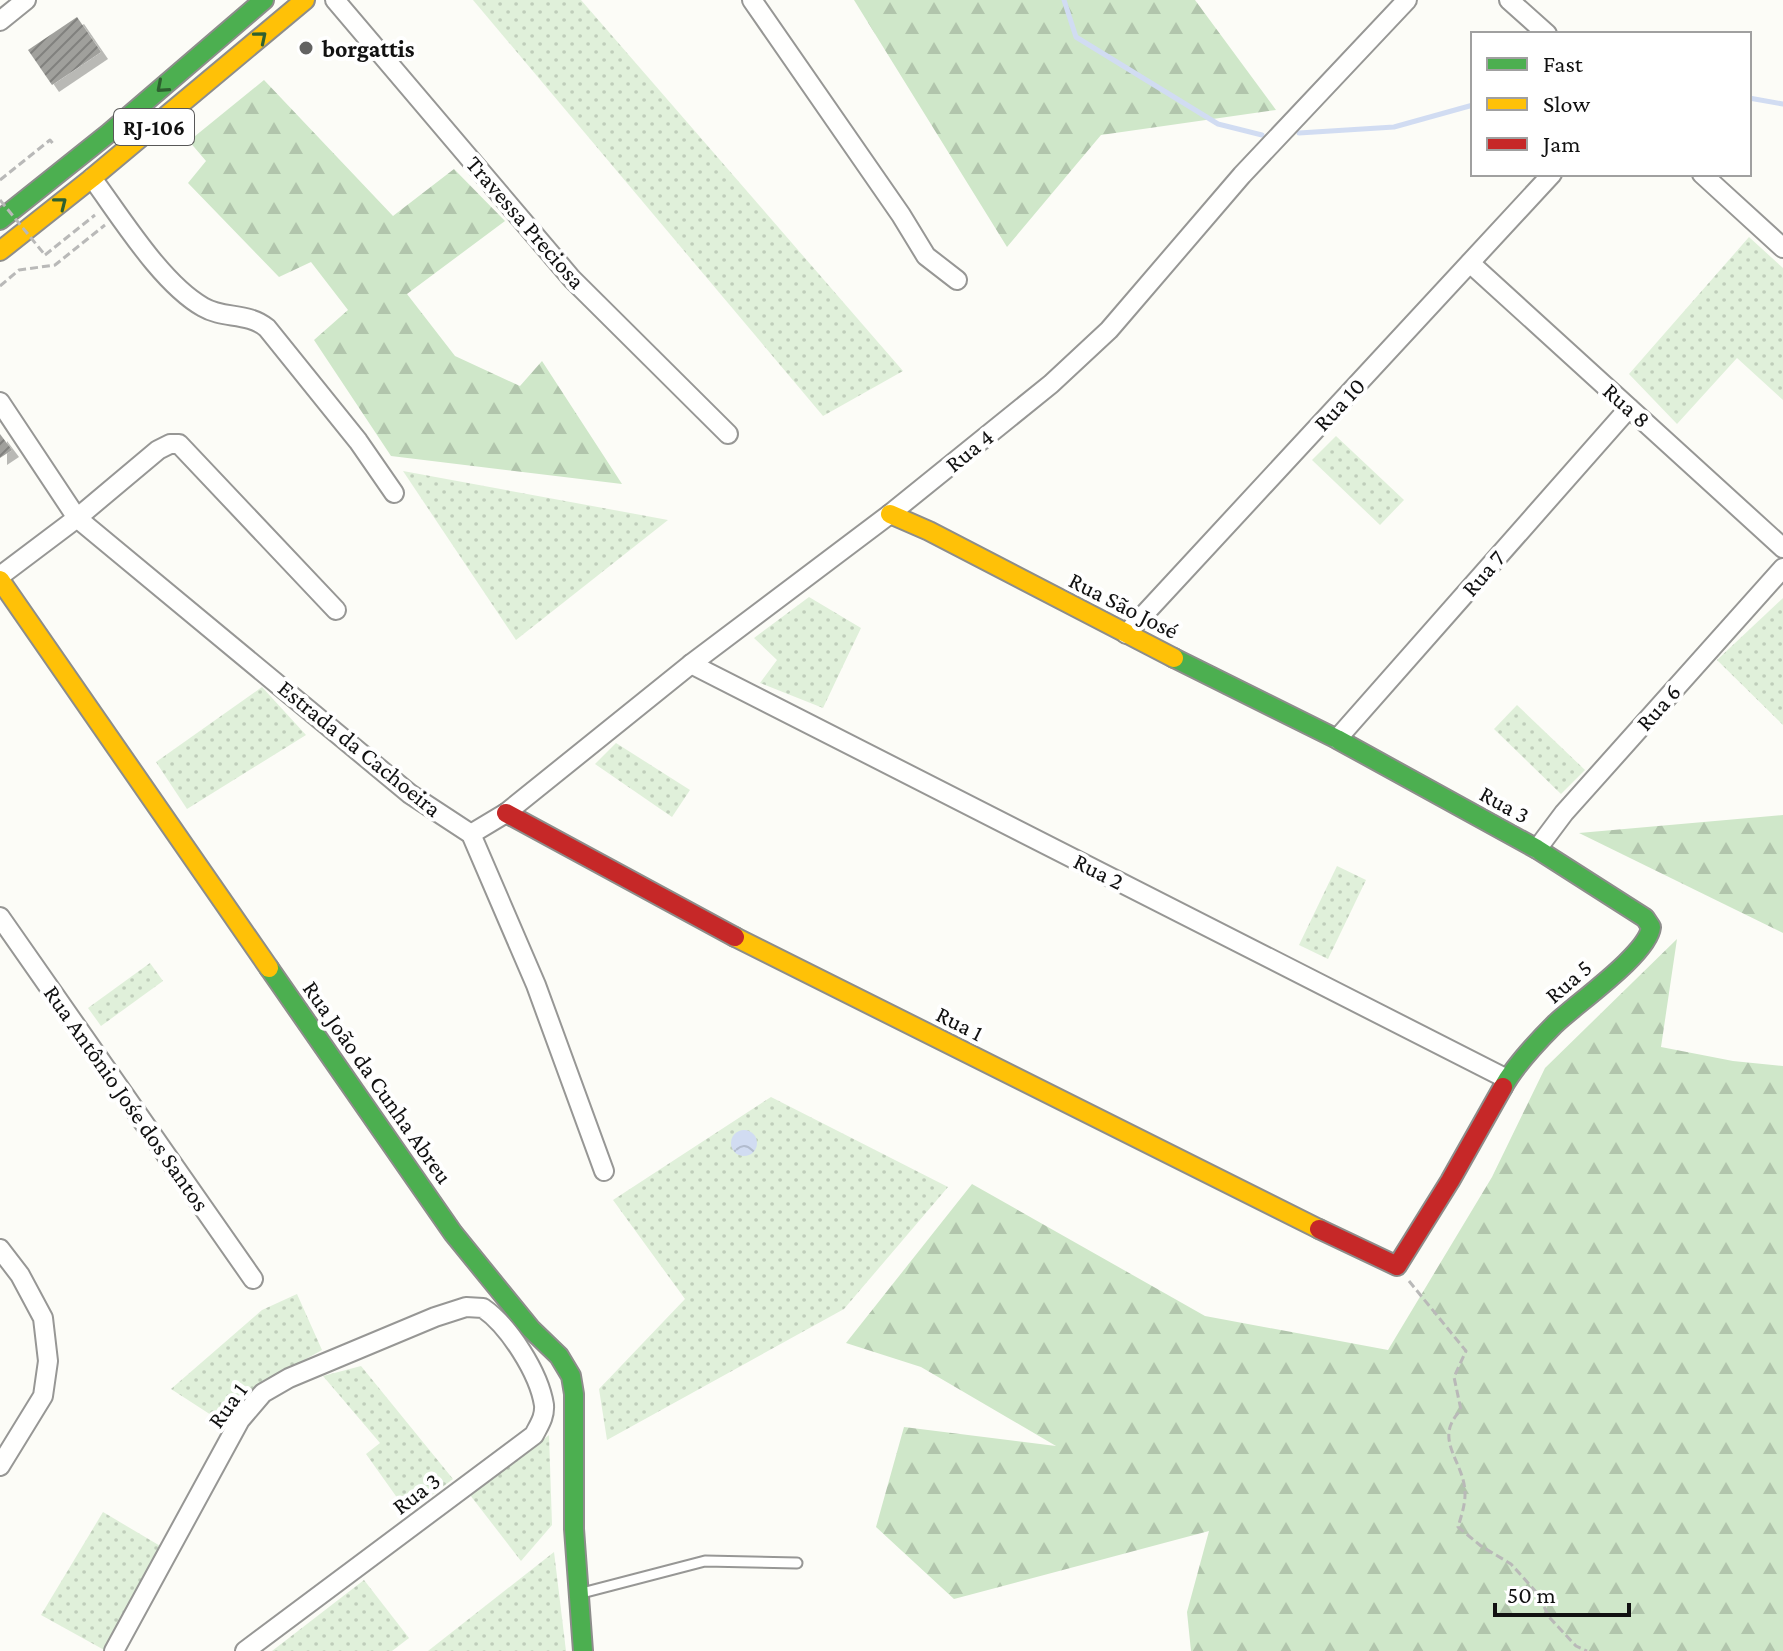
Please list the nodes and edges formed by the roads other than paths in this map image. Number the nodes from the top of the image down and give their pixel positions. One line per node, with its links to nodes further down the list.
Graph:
1 (26, 0): 8 (street)
2 (264, 0): 13 (main road, RJ-106, one-way to 13)
3 (305, 0): 12 (main road, RJ-106, one-way to 3)
4 (335, 0): 20 (street, Travessa Preciosa)
5 (752, 0): 17 (street)
6 (1407, 0): 22 (street, Rua 4)
7 (1509, 0): 9 (street)
8 (0, 21)
9 (1545, 32)
10 (1550, 176): 16 (street, Rua 10)
11 (1704, 176): 14 (street)
12 (92, 178): 15 (main road, RJ-106, one-way to 12); 21 (street)
13 (0, 220)
14 (1783, 248)
15 (0, 251)
16 (1470, 263): 19 (street, Rua 8); 28 (street, Rua 10)
17 (957, 280)
18 (0, 402): 23 (street, Estrada da Cachoeira)
19 (1629, 408): 24 (street, Rua 8); 30 (street, Rua 7)
20 (728, 434)
21 (394, 493)
22 (890, 514): 28 (main road, Rua São José); 29 (street, Rua 4)
23 (77, 518): 26 (street); 27 (street); 32 (street, Estrada da Cachoeira)
24 (1783, 548)
25 (1783, 568): 33 (street, Rua 6)
26 (0, 578): 40 (main road, Rua João da Cunha Abreu)
27 (336, 610)
28 (1126, 634): 30 (main road, Rua São José)
29 (691, 664): 31 (street, Rua 4); 36 (street, Rua 2)
30 (1337, 739): 33 (main road, Rua 3)
31 (506, 813): 32 (street, Rua 4); 36 (main road, Rua 1)
32 (471, 834): 37 (street)
33 (1537, 849): 35 (main road, Rua 3)
34 (0, 917): 39 (street, Rua Antônio Jośe dos Santos)
35 (1645, 918): 36 (main road, Rua 5)
36 (1507, 1079)
37 (604, 1171)
38 (0, 1249): 42 (street)
39 (253, 1279)
40 (531, 1329): 41 (street); 44 (main road, Rua João da Cunha Abreu)
41 (515, 1340): 45 (street, Rua 1); 46 (street, Rua 3)
42 (0, 1466)
43 (797, 1563): 44 (lane)
44 (579, 1594): 47 (main road, Rua João da Cunha Abreu)
45 (114, 1651)
46 (245, 1651)
47 (583, 1651)

